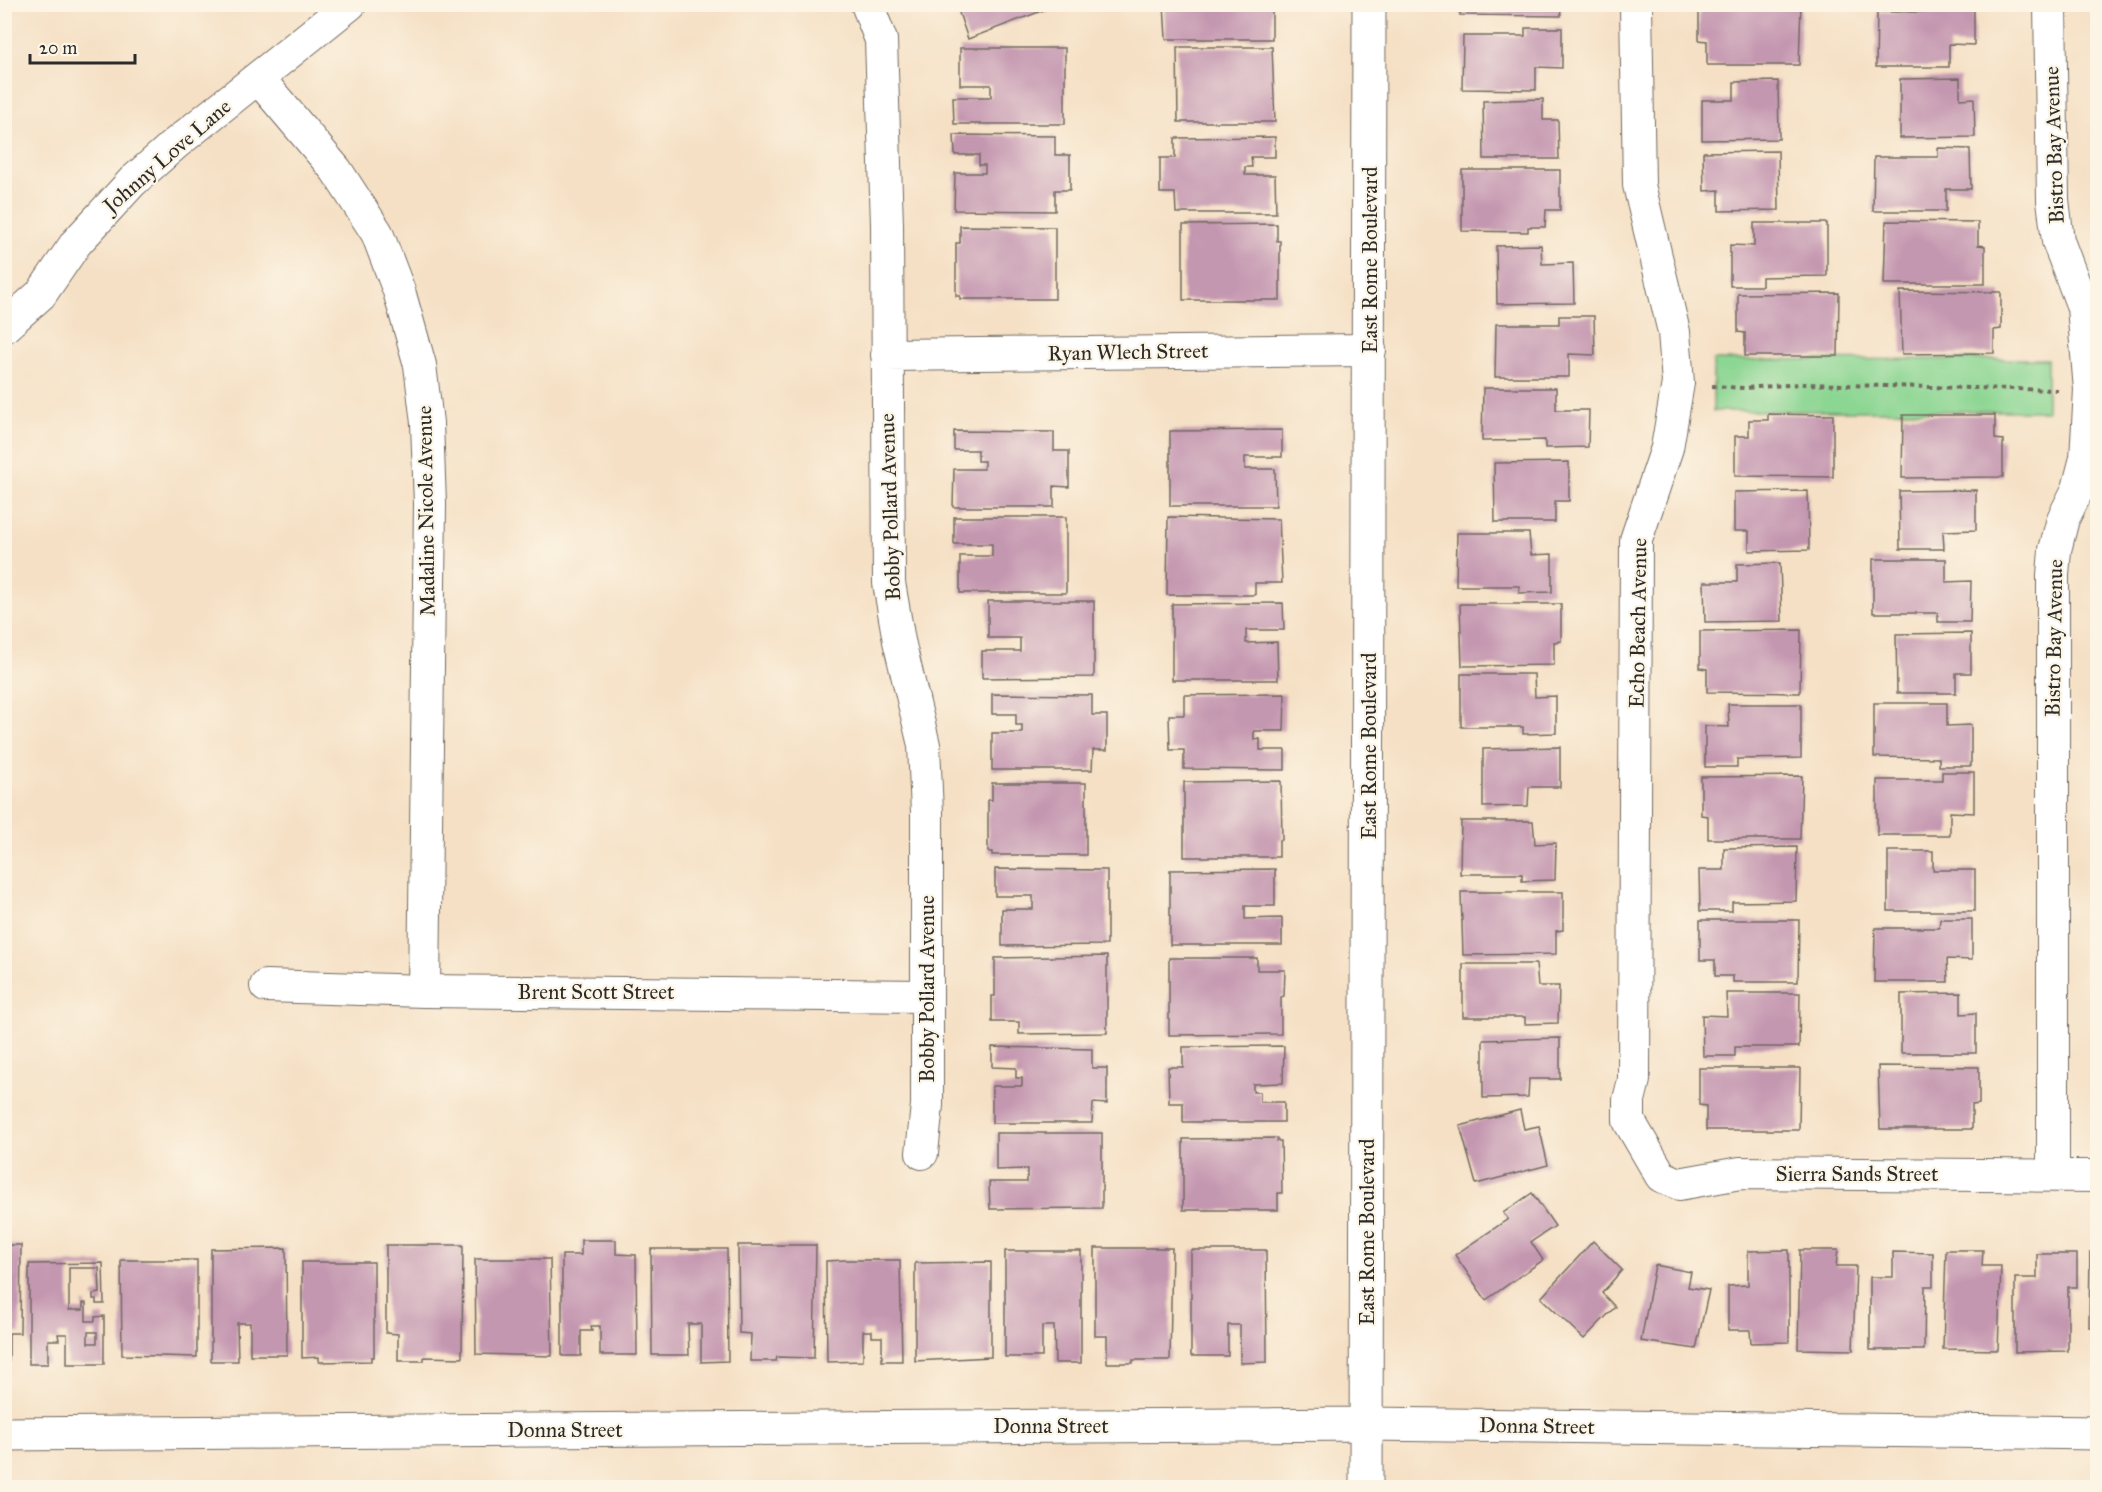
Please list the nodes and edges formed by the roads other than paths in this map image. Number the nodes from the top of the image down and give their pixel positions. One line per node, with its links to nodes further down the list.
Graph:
1 (350, 4): 6 (street, Johnny Love Lane)
2 (867, 4): 9 (street, Bobby Pollard Avenue)
3 (1369, 4): 8 (street, East Rome Boulevard)
4 (1636, 4): 13 (street, Echo Beach Avenue)
5 (2050, 4): 15 (street, Bistro Bay Avenue)
6 (259, 79): 7 (street, Johnny Love Lane); 11 (street, Madaline Nicole Avenue)
7 (4, 327)
8 (1370, 350): 9 (street, Ryan Wlech Street); 17 (street, East Rome Boulevard)
9 (887, 355): 12 (street, Bobby Pollard Avenue)
10 (266, 986): 11 (street, Brent Scott Street)
11 (424, 991): 12 (street, Brent Scott Street)
12 (927, 996): 14 (street, Bobby Pollard Avenue)
13 (1639, 1140): 15 (street, Sierra Sands Street)
14 (922, 1153)
15 (2053, 1175): 16 (street, Sierra Sands Street)
16 (2097, 1176)
17 (1366, 1424): 18 (street, Donna Street); 19 (street, Donna Street); 20 (street, East Rome Boulevard)
18 (2097, 1432)
19 (4, 1434)
20 (1366, 1488)

